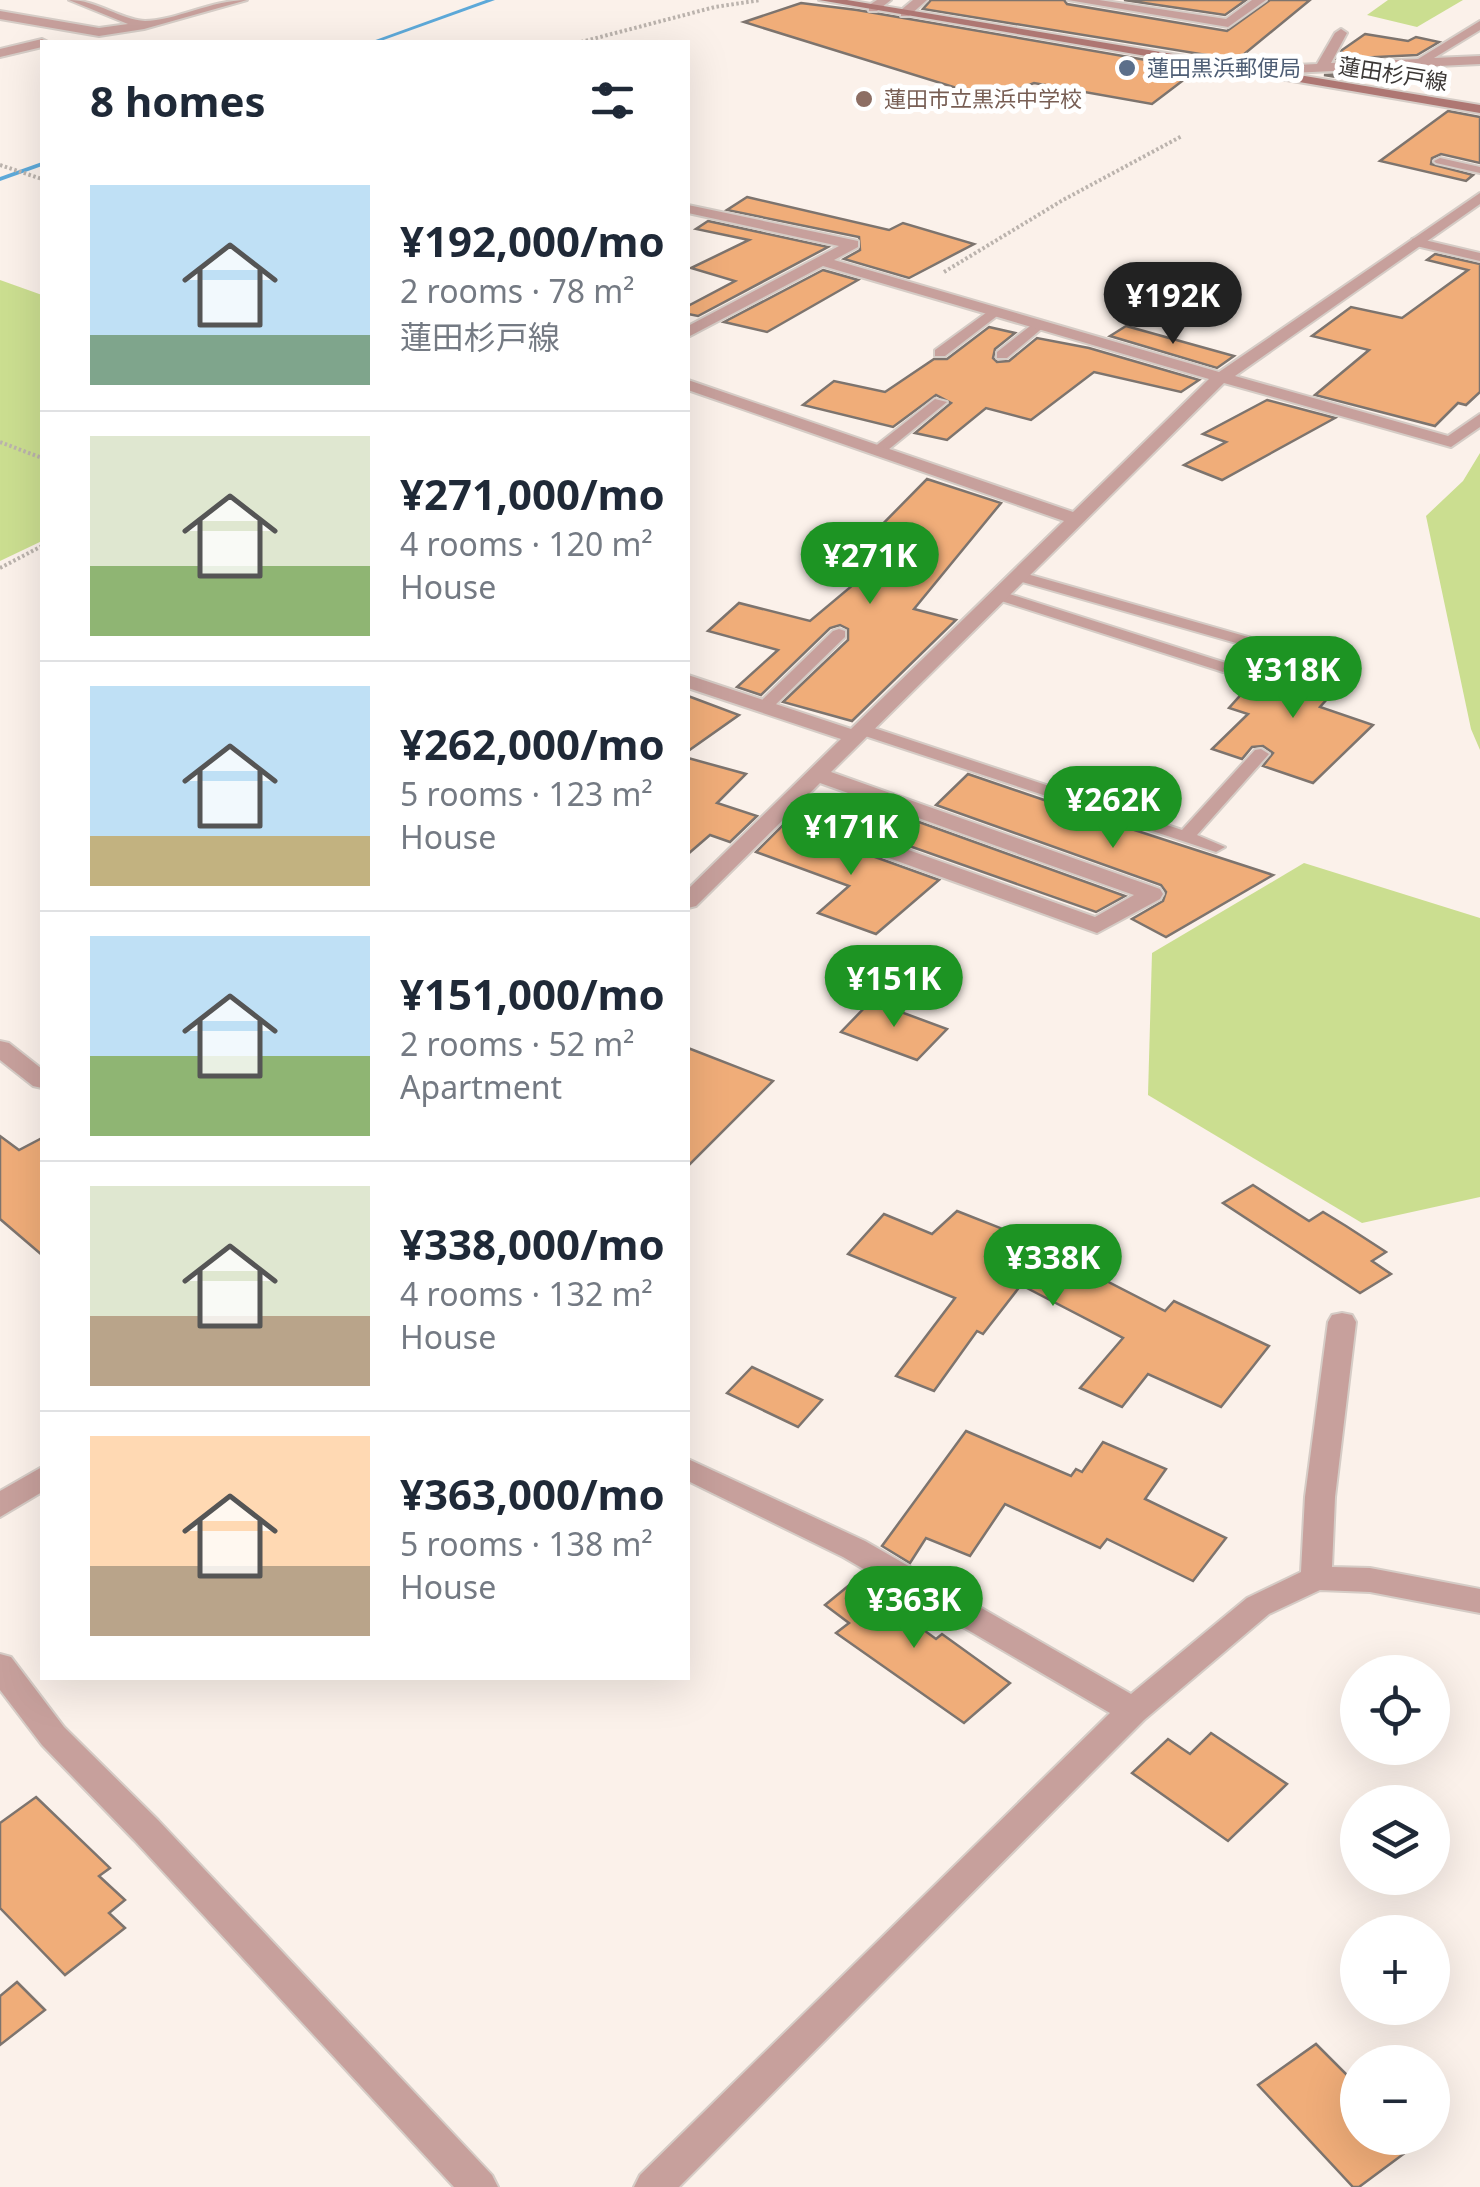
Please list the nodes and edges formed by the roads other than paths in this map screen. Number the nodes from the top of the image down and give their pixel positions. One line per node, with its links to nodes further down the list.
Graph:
1 (75, 0): 11 (street)
2 (241, 0): 11 (street)
3 (825, 0): 7 (main road, 蓮田杉戸線)
4 (920, 0): 8 (street)
5 (1258, 0): 6 (street)
6 (1085, 1)
7 (879, 4): 8 (main road, 蓮田杉戸線)
8 (905, 13): 20 (main road, 蓮田杉戸線)
9 (0, 15): 12 (street)
10 (1480, 24): 18 (street)
11 (144, 26): 12 (street)
12 (100, 32): 14 (street)
13 (1341, 33): 19 (street)
14 (59, 40)
15 (40, 44): 16 (street)
16 (0, 52)
17 (1480, 60): 18 (street)
18 (1420, 61): 19 (street)
19 (1323, 65): 20 (street)
20 (1251, 71): 21 (main road, 蓮田杉戸線)
21 (1480, 109)
22 (1440, 161): 23 (lane)
23 (1480, 170)
24 (1480, 196): 26 (street)
25 (690, 209): 28 (street)
26 (1416, 242): 27 (lane); 34 (street)
27 (1480, 257)
28 (822, 261): 29 (street); 30 (street)
29 (995, 313): 31 (street); 32 (lane)
30 (692, 326)
31 (1040, 326): 33 (lane); 34 (street)
32 (940, 352)
33 (1002, 355)
34 (1218, 380): 37 (street); 39 (street)
35 (690, 386): 38 (street)
36 (940, 402): 38 (lane)
37 (1480, 419)
38 (878, 451): 39 (street)
39 (1078, 520): 40 (street)
40 (1020, 576): 41 (street); 44 (lane)
41 (1000, 596): 43 (lane); 47 (street)
42 (840, 634): 46 (lane)
43 (1223, 667)
44 (1351, 671)
45 (690, 683): 46 (street)
46 (764, 707): 47 (street)
47 (858, 733): 49 (street); 51 (lane)
48 (1261, 754): 51 (lane)
49 (816, 774): 50 (street); 50 (street)
50 (779, 811): 53 (street)
51 (1185, 837): 52 (lane)
52 (1216, 847)
53 (690, 899)
54 (0, 1048): 55 (street)
55 (40, 1080)
56 (1342, 1322): 60 (street)
57 (690, 1470): 63 (street)
58 (40, 1479): 59 (street)
59 (0, 1506)
60 (1316, 1578): 61 (street); 63 (street)
61 (1480, 1601)
62 (0, 1666): 64 (street)
63 (1133, 1711): 65 (street)
64 (480, 2187)
65 (653, 2187)

